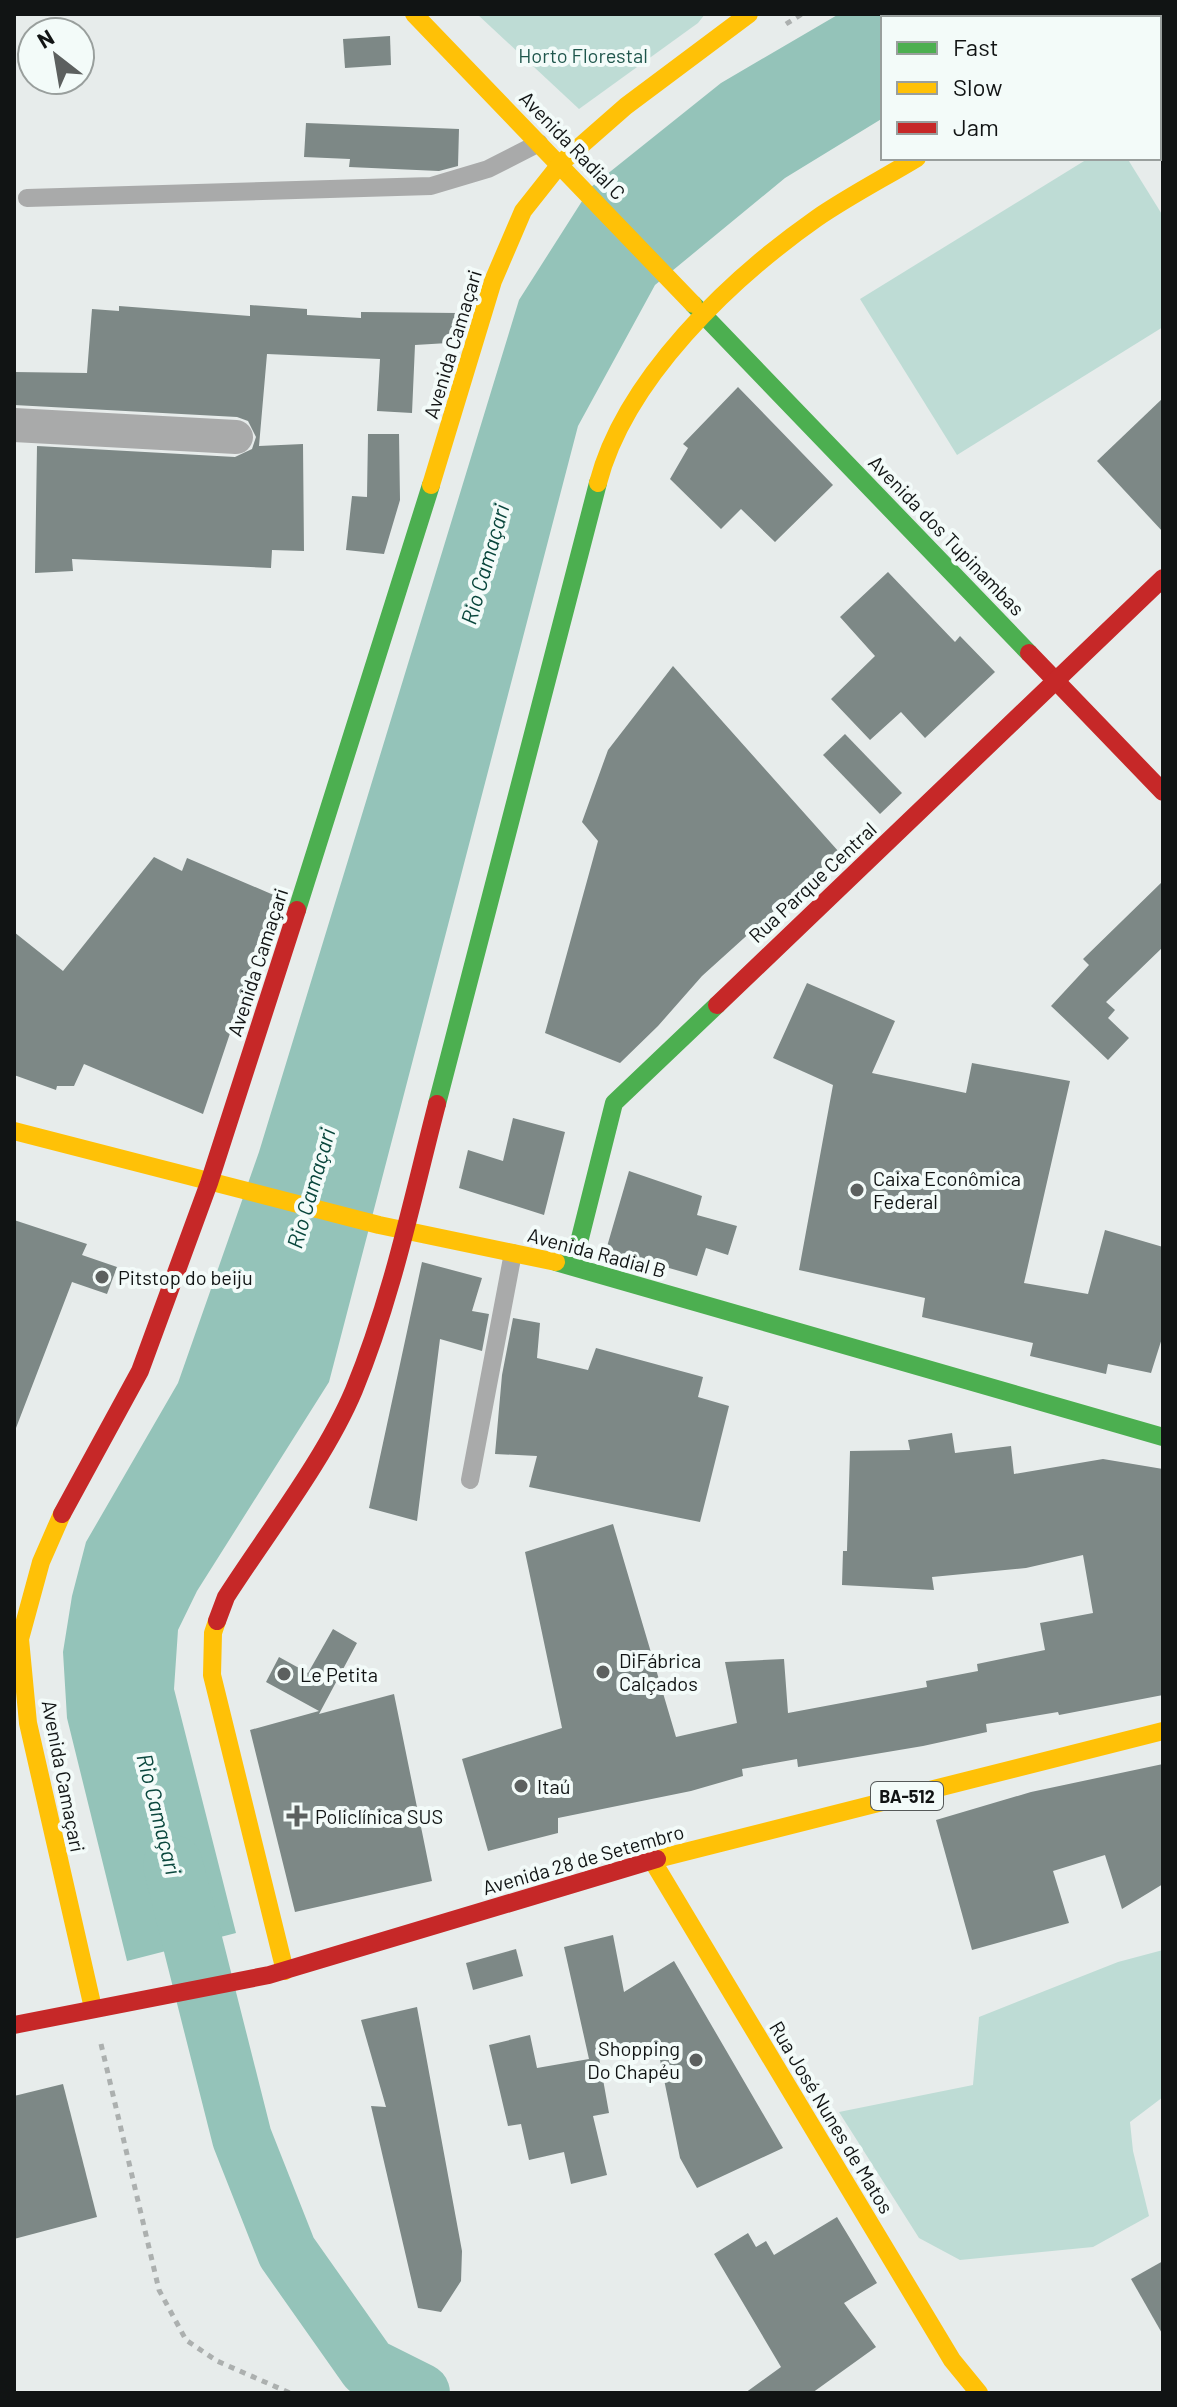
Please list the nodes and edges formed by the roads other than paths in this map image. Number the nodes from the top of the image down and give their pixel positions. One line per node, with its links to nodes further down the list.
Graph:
1 (414, 14): 3 (street, Avenida Radial C)
2 (749, 14): 5 (street, Avenida Camaçari)
3 (540, 142): 5 (street, Avenida Radial C); 6 (lane)
4 (914, 160): 7 (street)
5 (561, 163): 7 (street, Avenida Radial C); 14 (street, Avenida Camaçari)
6 (27, 198)
7 (703, 312): 11 (street, Avenida dos Tupinambas); 15 (street)
8 (14, 425): 9 (street)
9 (236, 437)
10 (1163, 578): 11 (street, Rua Parque Central)
11 (1055, 680): 12 (street, Avenida dos Tupinambas); 17 (street, Rua Parque Central)
12 (1163, 792)
13 (14, 1131): 14 (street, Avenida Radial B)
14 (209, 1183): 15 (street, Avenida Radial B); 20 (street, Avenida Camaçari)
15 (404, 1230): 16 (street, Avenida Radial B); 23 (street)
16 (513, 1253): 17 (street, Avenida Radial B); 19 (lane)
17 (573, 1266): 18 (street, Avenida Radial B)
18 (1163, 1437)
19 (470, 1480)
20 (17, 1638): 24 (street, Avenida Camaçari)
21 (1163, 1731): 22 (street, Avenida 28 de Setembro / BA-512)
22 (652, 1860): 23 (street, Avenida 28 de Setembro / BA-512); 26 (street, Rua José Nunes de Matos)
23 (285, 1971): 24 (street, Avenida 28 de Setembro / BA-512)
24 (93, 2008): 25 (street, Avenida 28 de Setembro / BA-512)
25 (14, 2025)
26 (979, 2393)

